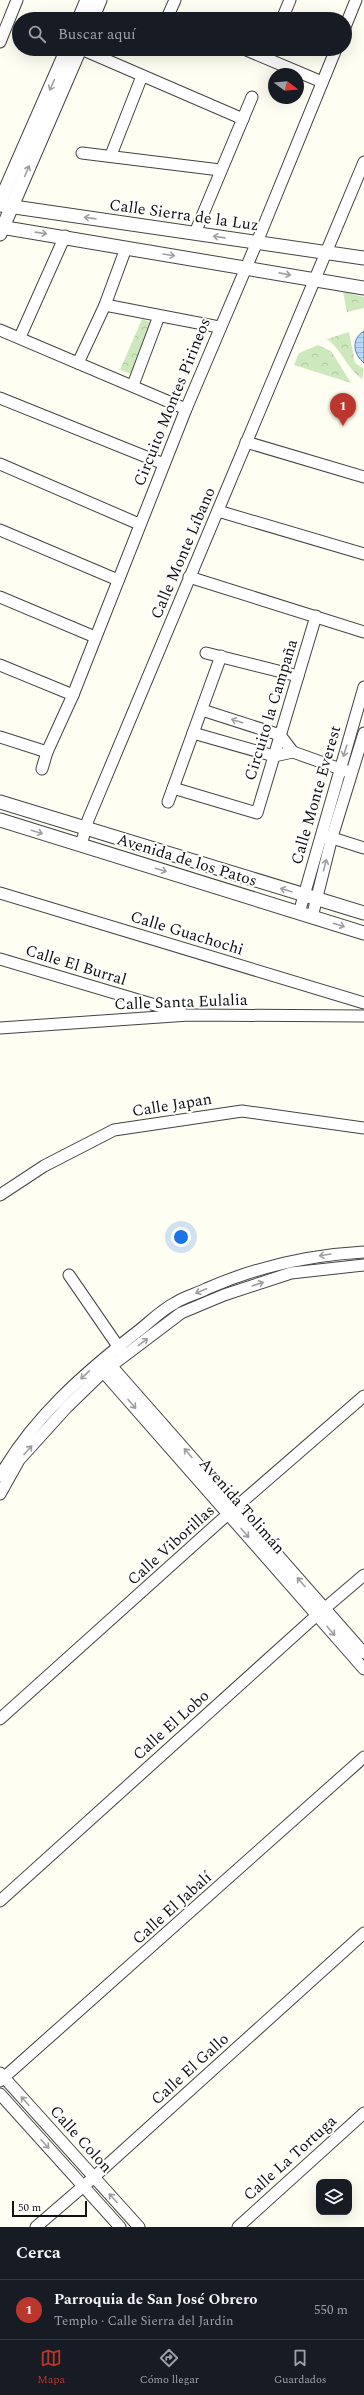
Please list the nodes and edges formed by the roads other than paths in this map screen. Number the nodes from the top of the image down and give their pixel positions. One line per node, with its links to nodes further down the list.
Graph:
1 (17, 0): 12 (street)
2 (87, 0): 7 (street)
3 (100, 0): 8 (street)
4 (174, 0): 9 (street)
5 (290, 0): 10 (street)
6 (356, 0): 11 (street)
7 (82, 12)
8 (95, 12)
9 (170, 12)
10 (285, 12)
11 (351, 12)
12 (3, 24): 13 (street)
13 (0, 42)
14 (64, 56): 27 (street, one-way to 27)
15 (77, 56): 27 (street, one-way to 15)
16 (96, 56): 19 (street)
17 (272, 56): 20 (street)
18 (333, 56): 20 (street, Circuito Montes Pirineos)
19 (142, 76): 22 (street); 24 (street)
20 (322, 82): 31 (street, Circuito Montes Pirineos)
21 (252, 97): 22 (street)
22 (243, 119): 26 (street)
23 (82, 153): 24 (street)
24 (111, 155): 26 (street)
25 (364, 162): 33 (street)
26 (220, 170): 29 (street)
27 (4, 205): 28 (street); 29 (street, Calle Sierra de la Luz, one-way to 27)
28 (2, 228): 30 (street, one-way to 30)
29 (195, 233): 31 (street, Calle Sierra de la Luz, one-way to 29)
30 (65, 236): 32 (street); 42 (street)
31 (255, 246): 33 (street, Calle Sierra de la Luz); 35 (street, Circuito Montes Pirineos)
32 (126, 248): 35 (street, one-way to 35); 38 (street)
33 (324, 256): 34 (street, Calle Sierra de la Luz); 36 (street, Calle Monte Líbano)
34 (364, 258)
35 (248, 264): 36 (street, one-way to 36); 40 (street, Circuito Montes Pirineos)
36 (316, 277): 37 (street); 47 (street, Calle Monte Líbano)
37 (364, 288)
38 (105, 305): 39 (street); 43 (street)
39 (159, 316): 40 (street); 44 (street)
40 (219, 327): 46 (street, Circuito Montes Pirineos)
41 (0, 330): 42 (street)
42 (20, 337): 43 (street)
43 (78, 363): 44 (street)
44 (133, 385): 46 (street)
45 (0, 398): 49 (street)
46 (186, 409): 49 (street, Circuito Montes Pirineos)
47 (246, 442): 50 (street); 51 (street, Calle Monte Líbano)
48 (0, 464): 52 (street)
49 (164, 464): 52 (street, Circuito Montes Pirineos)
50 (364, 478)
51 (218, 511): 54 (street); 55 (street, Calle Monte Líbano)
52 (139, 524): 56 (street, Circuito Montes Pirineos)
53 (0, 530): 56 (street)
54 (364, 554)
55 (189, 577): 58 (street); 83 (street, Calle Monte Líbano)
56 (118, 580): 60 (street, Circuito Montes Pirineos)
57 (0, 597): 60 (street)
58 (316, 616): 59 (street); 64 (street, Circuito la Campaña)
59 (364, 632)
60 (95, 637): 66 (street, Circuito Montes Pirineos)
61 (206, 652): 62 (street)
62 (221, 656): 64 (street); 67 (street)
63 (0, 665): 66 (street)
64 (298, 676): 70 (street, Circuito la Campaña)
65 (364, 687): 69 (street, Calle Monte Everest)
66 (73, 695): 73 (street, Circuito Montes Pirineos)
67 (202, 710): 68 (street); 70 (street, one-way to 67)
68 (193, 734): 75 (street); 79 (street)
69 (350, 734): 71 (street); 76 (street, Calle Monte Everest, one-way to 76)
70 (280, 735): 74 (street); 75 (street, Circuito la Campaña)
71 (364, 736): 78 (street, Calle Monte Everest)
72 (0, 737): 73 (street)
73 (47, 752): 77 (street, Circuito Montes Pirineos)
74 (293, 752): 75 (street); 76 (street)
75 (274, 756): 79 (street, Circuito la Campaña)
76 (340, 768): 78 (street); 84 (street, Calle Monte Everest)
77 (42, 769)
78 (351, 773): 84 (street, Calle Monte Everest)
79 (174, 788): 81 (street)
80 (0, 802): 83 (street, Avenida de los Patos)
81 (168, 802)
82 (0, 820): 85 (street, Avenida de los Patos, one-way to 85)
83 (86, 829): 85 (street, Calle Monte Líbano); 88 (street, Avenida de los Patos, one-way to 83)
84 (327, 836): 86 (street); 88 (street, Calle Monte Everest)
85 (81, 845): 89 (street, Avenida de los Patos, one-way to 89)
86 (364, 848)
87 (0, 893): 94 (street, Calle Guachochi)
88 (310, 897): 89 (street, Calle Monte Everest); 90 (street, Avenida de los Patos); 91 (street, Calle Monte Everest)
89 (299, 913): 91 (street, Avenida de los Patos)
90 (364, 913)
91 (312, 917): 92 (street, Avenida de los Patos, one-way to 92)
92 (364, 933)
93 (0, 959): 95 (street, Calle El Burral)
94 (364, 1003)
95 (189, 1015): 96 (street, Calle Santa Eulalia); 98 (street, Calle Santa Eulalia)
96 (364, 1016)
97 (0, 1022): 98 (street)
98 (15, 1027): 99 (street, Calle Santa Eulalia)
99 (0, 1028)
100 (364, 1128): 101 (street, Calle Japan)
101 (0, 1195)
102 (364, 1252): 105 (street, one-way to 105)
103 (364, 1266): 106 (street, one-way to 103)
104 (68, 1275): 107 (street)
105 (237, 1277): 106 (street); 107 (street, one-way to 107)
106 (241, 1289): 107 (street, one-way to 106)
107 (122, 1351): 108 (street)
108 (104, 1365): 110 (street); 113 (street, Avenida Tolimán)
109 (364, 1396): 113 (street, Calle Viborillas)
110 (56, 1411): 111 (street); 112 (street, one-way to 110)
111 (0, 1476)
112 (0, 1494)
113 (232, 1511): 115 (street, Avenida Tolimán); 118 (street, Calle Viborillas)
114 (364, 1576): 115 (street, Calle El Lobo)
115 (321, 1612): 116 (street, Avenida Tolimán); 117 (street, Avenida Tolimán, one-way to 117); 120 (street, Calle El Lobo)
116 (364, 1653)
117 (364, 1669)
118 (0, 1719)
119 (364, 1757): 122 (street, Calle El Jabalí)
120 (0, 1901)
121 (364, 1933): 125 (street, Calle El Gallo)
122 (1, 2077): 125 (street, Calle Colon, one-way to 122)
123 (0, 2094): 126 (street, Calle Colon, one-way to 126)
124 (364, 2113): 130 (street, Calle La Tortuga)
125 (94, 2177): 126 (street, Calle El Gallo); 129 (street, Calle Colon, one-way to 125)
126 (83, 2186): 127 (street, Calle El Gallo); 128 (street, Calle Colon)
127 (36, 2227)
128 (120, 2227)
129 (139, 2227)
130 (238, 2227)

